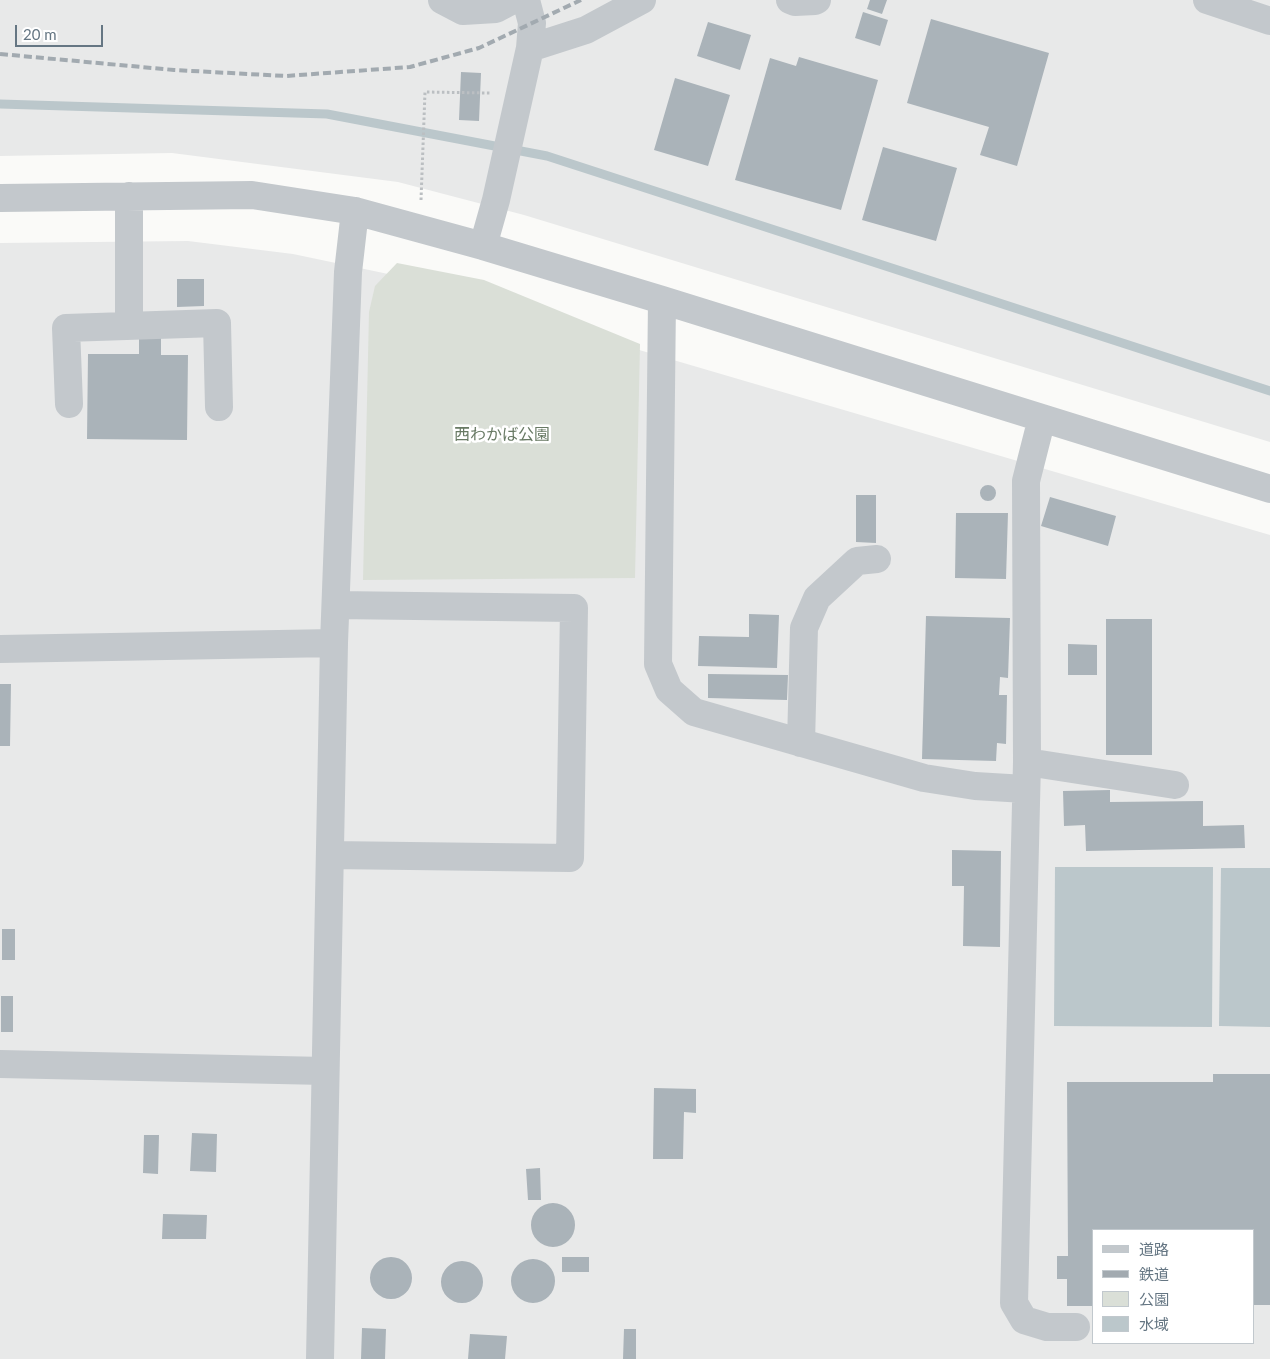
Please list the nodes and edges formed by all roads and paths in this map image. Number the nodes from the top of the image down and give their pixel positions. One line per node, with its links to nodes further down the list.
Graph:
1 (442, 0): 2 (street)
2 (513, 0)
3 (526, 0): 9 (street)
4 (642, 0): 9 (street)
5 (790, 0): 6 (street)
6 (817, 0)
7 (1207, 0): 8 (street)
8 (1270, 21)
9 (530, 48): 15 (street)
10 (492, 93): 11 (path)
11 (423, 172)
12 (129, 196): 13 (street); 14 (street); 17 (street)
13 (0, 198)
14 (355, 211): 15 (street); 23 (street)
15 (483, 246): 16 (street)
16 (662, 300): 20 (street); 26 (street)
17 (129, 326): 18 (street); 19 (street)
18 (69, 404)
19 (219, 407)
20 (1042, 418): 21 (street); 27 (street)
21 (1270, 489)
22 (877, 560): 26 (street)
23 (336, 605): 24 (street); 30 (street)
24 (334, 643): 25 (street); 30 (street)
25 (0, 649)
26 (801, 743): 29 (street)
27 (1027, 762): 28 (street); 29 (street)
28 (1174, 785)
29 (1025, 789): 33 (street)
30 (330, 855): 32 (street)
31 (0, 1064): 32 (street)
32 (326, 1071): 34 (street)
33 (1076, 1327)
34 (320, 1359)

